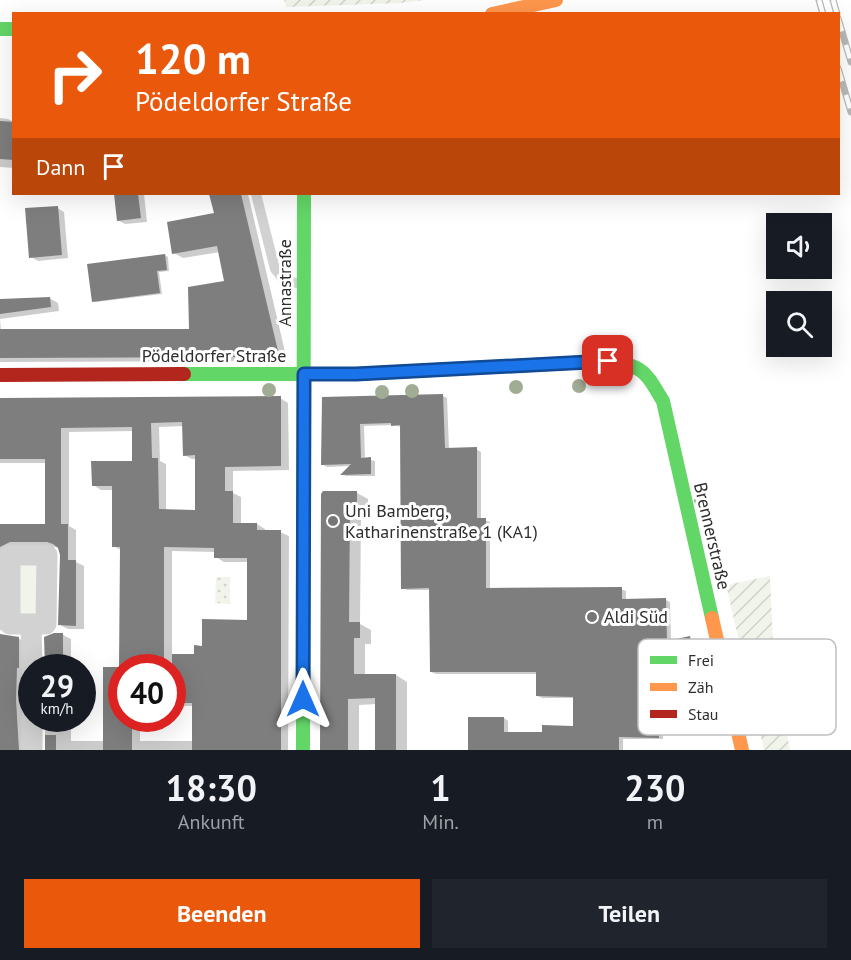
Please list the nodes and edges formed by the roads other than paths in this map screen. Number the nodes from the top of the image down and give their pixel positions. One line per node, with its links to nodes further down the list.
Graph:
1 (556, 0): 2 (street)
2 (501, 12)
3 (256, 195): 5 (lane)
4 (304, 195): 5 (street, Annastraße)
5 (303, 284): 7 (street, Annastraße)
6 (608, 361): 7 (street, Pödeldorfer Straße); 10 (street, Brennerstraße)
7 (304, 374): 8 (street, Pödeldorfer Straße); 15 (street, Annastraße)
8 (0, 375)
9 (31, 624): 11 (street)
10 (717, 639)
11 (32, 654)
12 (32, 732): 14 (street)
13 (739, 735): 16 (street, Brennerstraße)
14 (32, 750)
15 (303, 750)
16 (742, 750)

